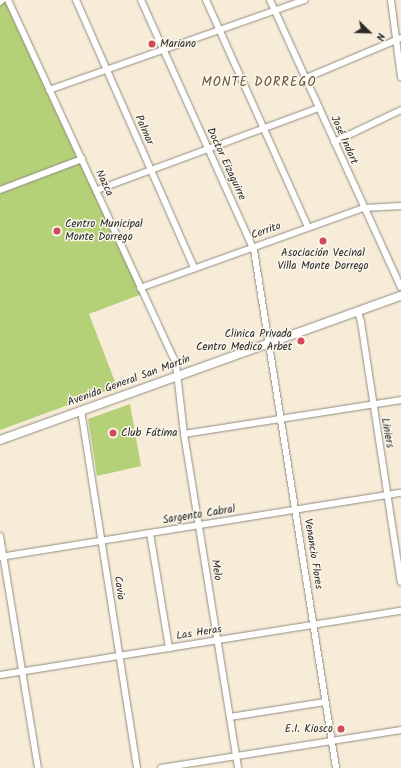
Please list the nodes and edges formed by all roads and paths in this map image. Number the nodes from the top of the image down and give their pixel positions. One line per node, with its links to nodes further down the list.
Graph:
1 (8, 0): 15 (street, Nazca)
2 (76, 0): 12 (street, Palmar)
3 (141, 0): 11 (street, Doctor Eizaguirre)
4 (206, 0): 9 (street)
5 (270, 0): 8 (street, José Indart)
6 (305, 0): 8 (street)
7 (391, 0): 10 (street)
8 (274, 10): 9 (street); 14 (street, José Indart)
9 (219, 30): 11 (street); 18 (street)
10 (399, 39): 13 (street); 14 (street)
11 (164, 50): 12 (street); 20 (street, Doctor Eizaguirre)
12 (106, 69): 15 (street); 22 (street, Palmar)
13 (401, 77)
14 (306, 78): 16 (street, José Indart)
15 (49, 90): 21 (street, Nazca)
16 (319, 108): 18 (street); 19 (street, José Indart)
17 (401, 110): 19 (street)
18 (264, 128): 20 (street); 27 (street)
19 (334, 142): 26 (street, José Indart)
20 (208, 148): 22 (street); 28 (street, Doctor Eizaguirre)
21 (82, 159): 23 (street); 24 (street, Nazca)
22 (151, 169): 24 (street); 29 (street, Palmar)
23 (0, 190)
24 (97, 190): 31 (street, Nazca)
25 (401, 206): 26 (street, Cerrito)
26 (364, 208): 27 (street, Cerrito); 30 (street, José Indart)
27 (308, 227): 28 (street, Cerrito)
28 (253, 247): 29 (street, Cerrito); 34 (street, Doctor Eizaguirre)
29 (194, 267): 31 (street, Cerrito)
30 (401, 287)
31 (140, 288): 35 (street, Nazca)
32 (401, 296): 33 (main road, Avenida General San Martín)
33 (358, 312): 34 (main road, Avenida General San Martín); 37 (street, Liniers)
34 (268, 343): 35 (main road, Avenida General San Martín); 39 (street, Venancio Flores)
35 (176, 376): 38 (main road, Avenida General San Martín); 40 (street, Melo)
36 (401, 400): 37 (street)
37 (372, 404): 39 (street); 43 (street, Liniers)
38 (81, 410): 41 (main road, Avenida General San Martín); 48 (street, Cavia)
39 (282, 419): 40 (street); 44 (street, Venancio Flores)
40 (184, 434): 45 (street, Melo)
41 (0, 440)
42 (401, 493): 43 (street, Sargento Cabral)
43 (387, 495): 44 (street, Sargento Cabral); 50 (street, Liniers)
44 (295, 510): 45 (street, Sargento Cabral); 52 (street, Venancio Flores)
45 (199, 525): 46 (street, Sargento Cabral); 53 (street, Melo)
46 (150, 533): 48 (street, Sargento Cabral); 54 (street)
47 (0, 536): 49 (street)
48 (102, 540): 49 (street, Sargento Cabral); 55 (street, Cavia)
49 (2, 557): 56 (street)
50 (401, 582)
51 (401, 611): 52 (street, Las Heras)
52 (314, 625): 53 (street, Las Heras); 58 (street, Venancio Flores)
53 (217, 640): 54 (street, Las Heras); 59 (street, Melo)
54 (169, 648): 55 (street, Las Heras)
55 (119, 656): 56 (street, Las Heras); 64 (street, Cavia)
56 (22, 672): 57 (street, Las Heras); 63 (street)
57 (0, 675)
58 (325, 702): 59 (street); 61 (street, Venancio Flores)
59 (230, 717): 62 (street, Melo)
60 (401, 730): 61 (street)
61 (331, 742): 62 (street); 67 (street, Venancio Flores)
62 (236, 756): 65 (street); 66 (street, Melo)
63 (38, 768)
64 (137, 768)
65 (162, 768)
66 (238, 768)
67 (336, 768)

